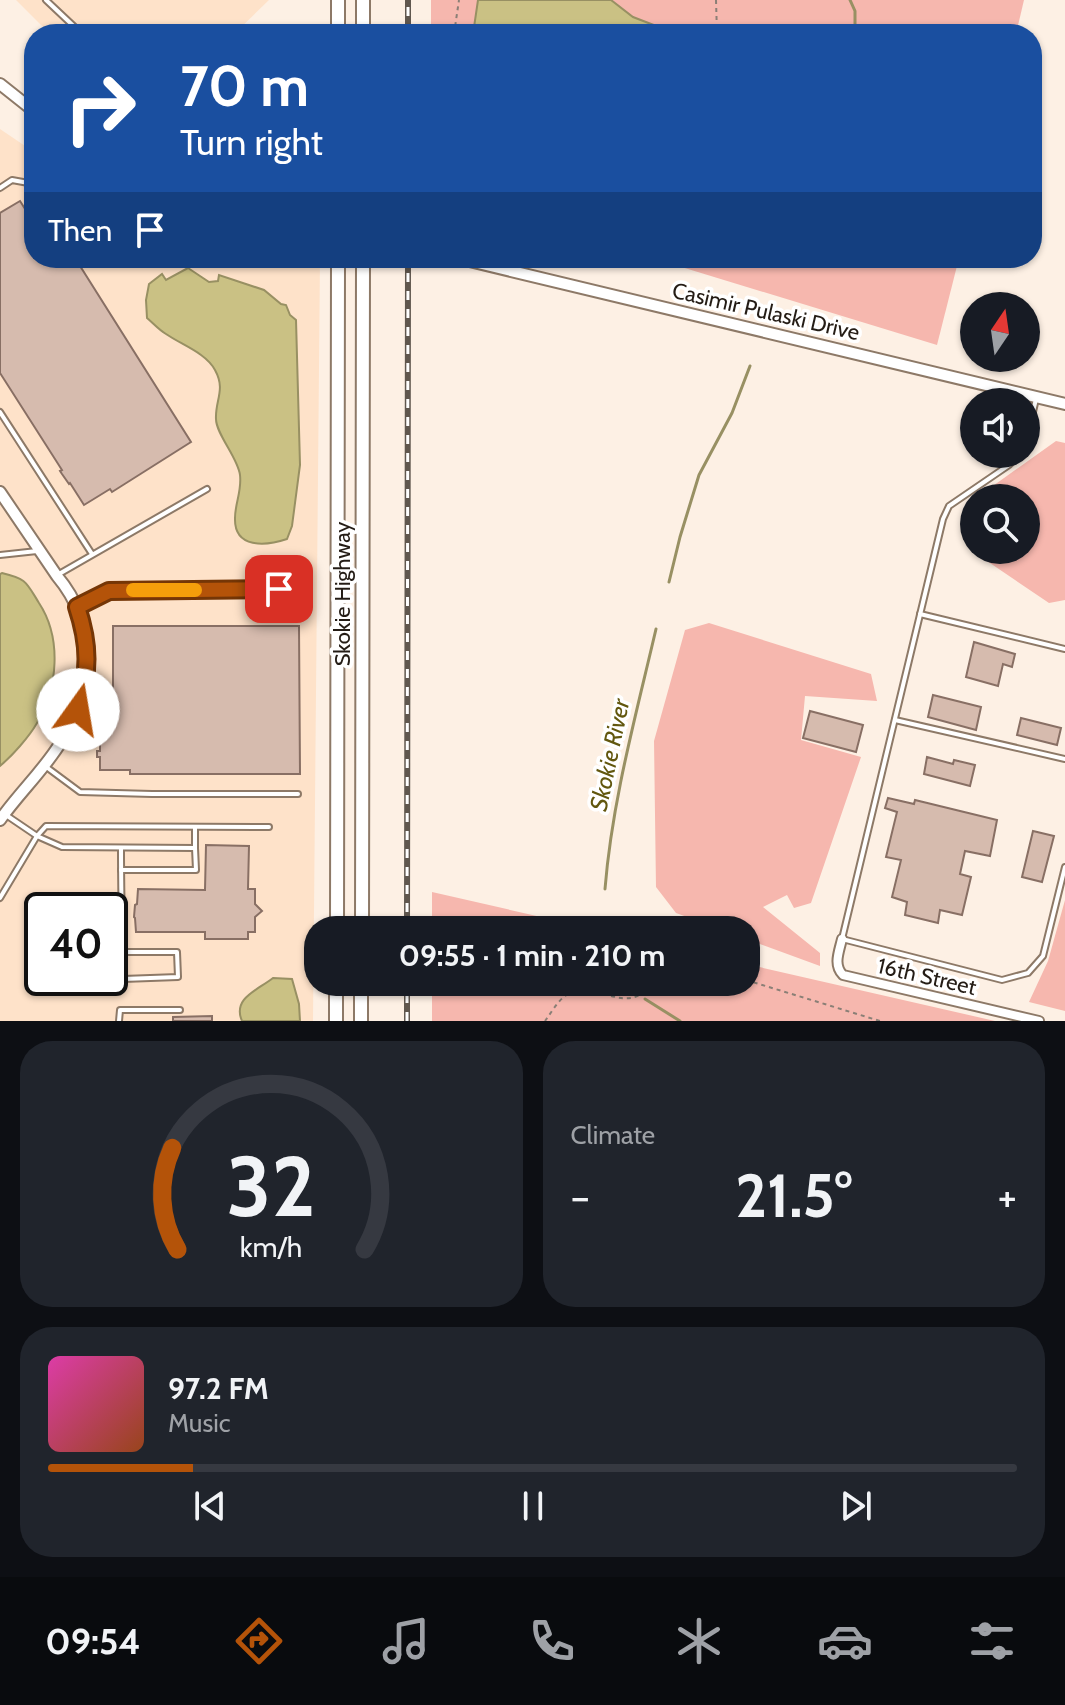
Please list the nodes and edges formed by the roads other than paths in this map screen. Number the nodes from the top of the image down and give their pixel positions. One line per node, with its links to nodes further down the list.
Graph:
1 (46, 0): 4 (lane)
2 (338, 0): 5 (highway)
3 (363, 0): 6 (highway)
4 (71, 24)
5 (338, 24)
6 (363, 24)
7 (0, 84): 8 (street)
8 (24, 103)
9 (24, 182): 10 (lane)
10 (0, 188)
11 (338, 268): 43 (highway, Skokie Highway)
12 (363, 268): 44 (highway, Skokie Highway)
13 (499, 268): 14 (street, Casimir Pulaski Drive)
14 (999, 388)
15 (1040, 398): 16 (street, Casimir Pulaski Drive)
16 (1065, 404)
17 (0, 412): 23 (lane)
18 (1005, 468): 27 (lane)
19 (207, 489): 23 (lane)
20 (2, 498): 21 (street)
21 (40, 551): 22 (lane); 24 (street)
22 (0, 555)
23 (92, 555): 24 (lane)
24 (57, 576): 26 (street)
25 (279, 589): 26 (lane)
26 (77, 607): 31 (street)
27 (920, 614): 28 (lane); 29 (lane)
28 (1065, 649)
29 (895, 720): 30 (lane); 45 (lane)
30 (1065, 759)
31 (43, 765): 32 (lane); 33 (street)
32 (298, 794)
33 (3, 811): 36 (lane)
34 (195, 827): 35 (lane); 36 (lane); 38 (lane)
35 (269, 827)
36 (37, 836): 37 (lane); 42 (lane)
37 (121, 848): 38 (lane); 40 (lane)
38 (195, 848): 40 (lane)
39 (1065, 867): 45 (lane)
40 (121, 870): 41 (lane)
41 (121, 892)
42 (0, 898)
43 (337, 916)
44 (362, 916)
45 (842, 939): 53 (street, 16th Street)
46 (122, 952): 46 (lane)
47 (336, 996): 51 (highway)
48 (361, 996): 52 (highway)
49 (180, 1010): 50 (lane)
50 (119, 1021)
51 (336, 1021)
52 (361, 1021)
53 (1039, 1021)

